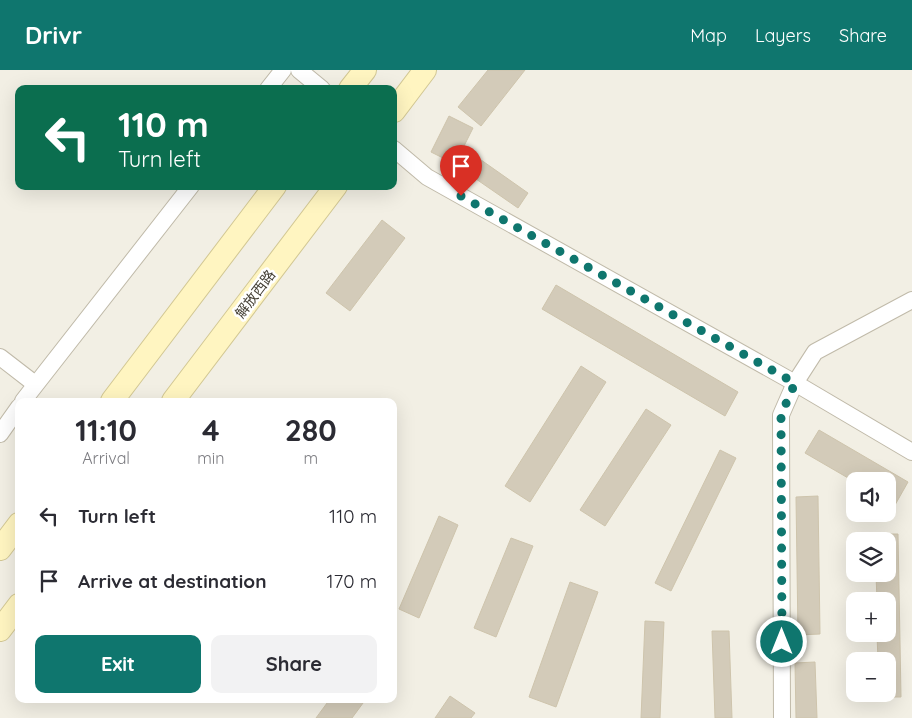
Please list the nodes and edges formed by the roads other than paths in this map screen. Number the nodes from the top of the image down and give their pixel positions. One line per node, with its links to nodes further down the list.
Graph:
1 (283, 70): 5 (street)
2 (299, 70): 6 (street)
3 (365, 70): 7 (main road)
4 (425, 70): 8 (main road)
5 (271, 85)
6 (317, 85)
7 (353, 85)
8 (397, 107)
9 (397, 152): 15 (street)
10 (188, 190): 16 (street)
11 (272, 190): 18 (main road)
12 (333, 190): 19 (main road, 解放西路)
13 (912, 300): 15 (street)
14 (0, 357): 16 (street)
15 (795, 383): 22 (street); 27 (street)
16 (35, 384): 17 (street)
17 (25, 398)
18 (114, 398)
19 (176, 398)
20 (15, 413): 21 (street)
21 (0, 434)
22 (912, 452)
23 (15, 529): 24 (main road)
24 (0, 549)
25 (15, 610): 26 (main road)
26 (0, 630)
27 (782, 718)

